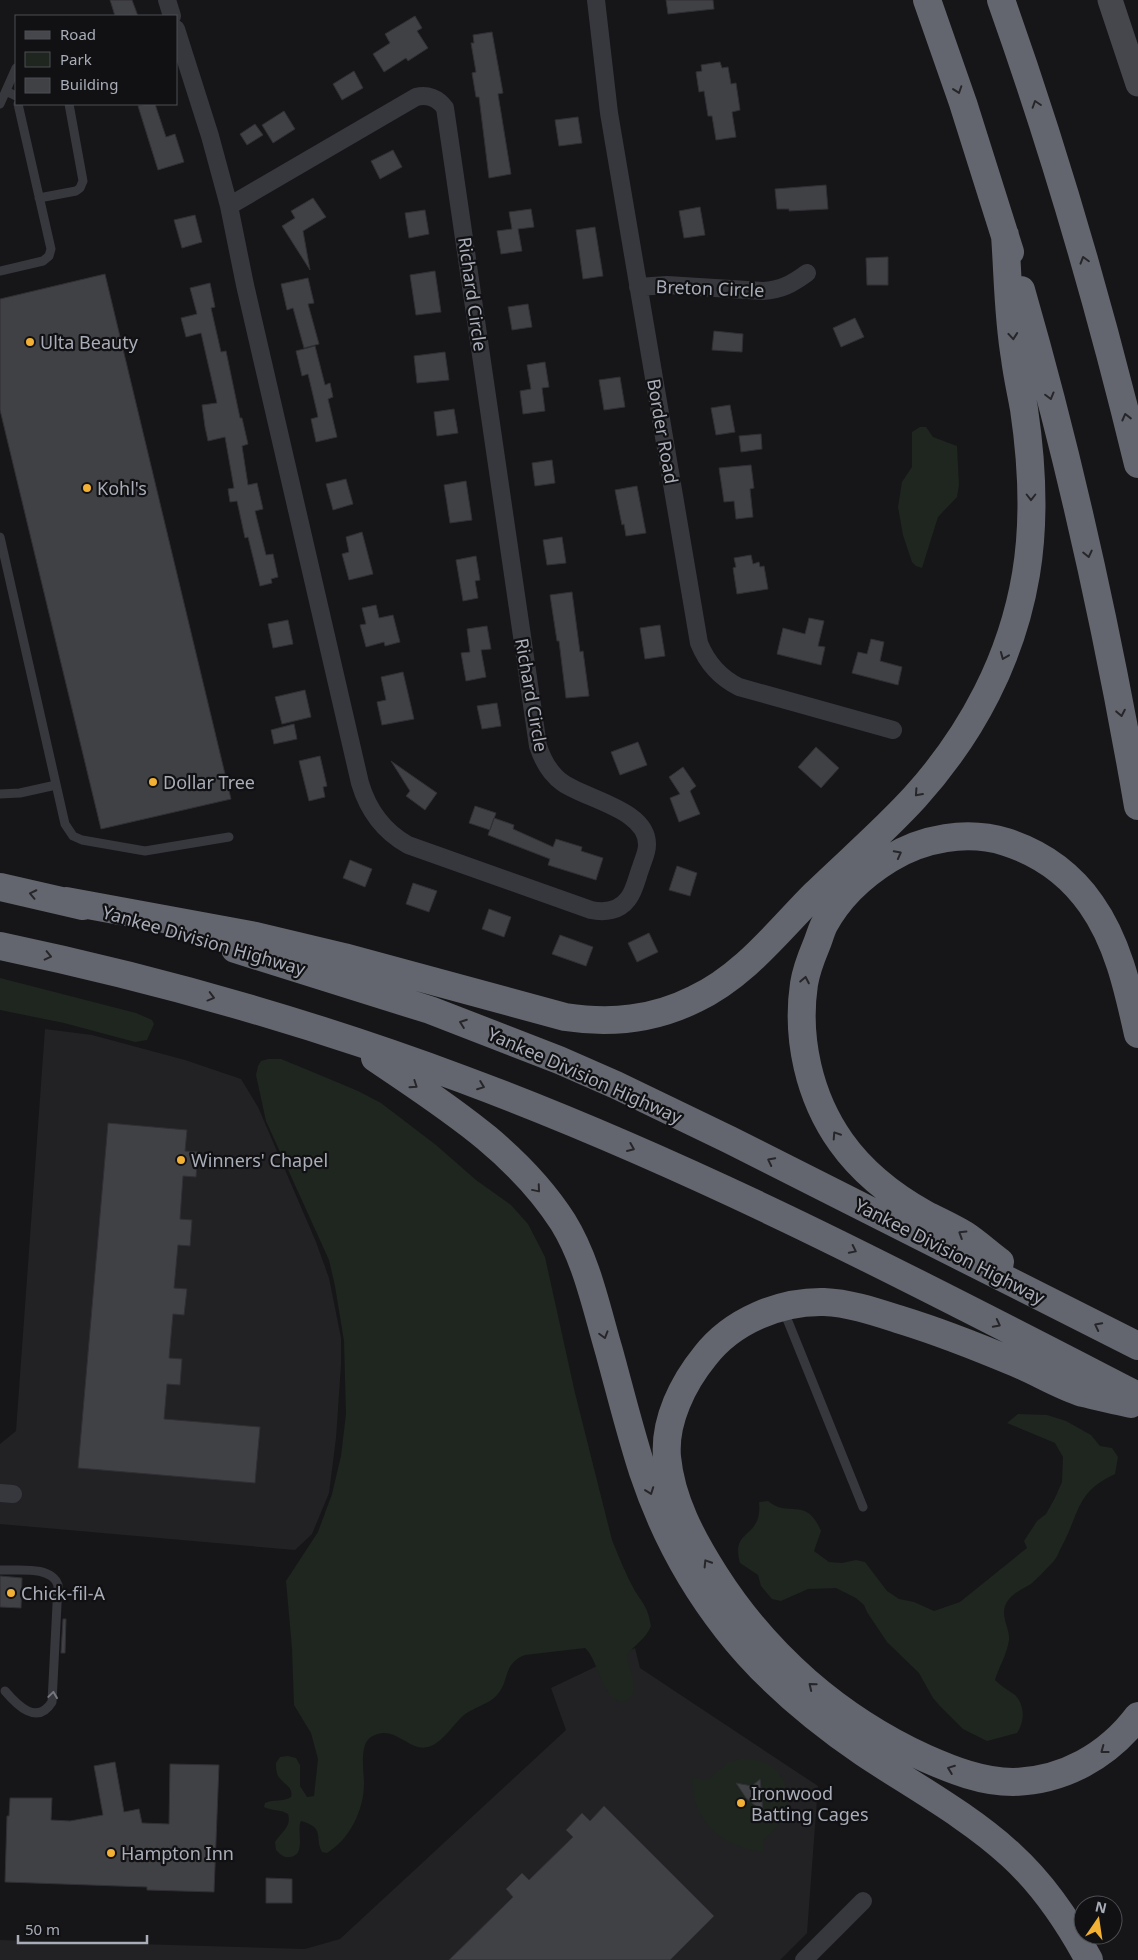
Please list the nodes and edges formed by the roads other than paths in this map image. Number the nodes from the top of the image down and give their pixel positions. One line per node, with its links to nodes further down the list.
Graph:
1 (167, 0): 6 (street)
2 (596, 0): 20 (street, Border Road)
3 (927, 0): 17 (highway, one-way to 17)
4 (1001, 0): 21 (highway, one-way to 4)
5 (1110, 0): 9 (street)
6 (172, 15)
7 (178, 35): 16 (street, Richard Circle)
8 (15, 70): 10 (lane)
9 (1138, 84)
10 (6, 91): 11 (lane); 12 (lane)
11 (15, 96)
12 (0, 104)
13 (18, 105): 15 (lane)
14 (69, 105): 15 (lane)
15 (39, 198): 18 (lane)
16 (229, 206): 16 (street, Richard Circle)
17 (1005, 235): 26 (highway, one-way to 26); 29 (highway, one-way to 29)
18 (0, 271)
19 (807, 274): 20 (street, Breton Circle)
20 (638, 287): 23 (street, Border Road)
21 (1137, 460)
22 (0, 536): 24 (lane)
23 (892, 730)
24 (56, 785): 25 (lane); 27 (lane)
25 (0, 794)
26 (1138, 806)
27 (229, 837)
28 (0, 887): 29 (highway, Yankee Division Highway, one-way to 28)
29 (66, 901): 33 (highway, Yankee Division Highway, one-way to 29)
30 (0, 946): 32 (highway, one-way to 32)
31 (1138, 1034): 33 (highway, one-way to 31)
32 (345, 1038): 36 (highway, one-way to 36); 44 (highway, one-way to 44)
33 (1057, 1305): 35 (highway, Yankee Division Highway, one-way to 33)
34 (782, 1306): 37 (highway); 38 (lane); 41 (highway, one-way to 34)
35 (1138, 1346)
36 (1138, 1396)
37 (1138, 1406)
38 (863, 1507)
39 (0, 1570): 40 (lane, one-way to 39)
40 (5, 1692)
41 (1138, 1716)
42 (863, 1901): 43 (street)
43 (804, 1960)
44 (1089, 1960)

